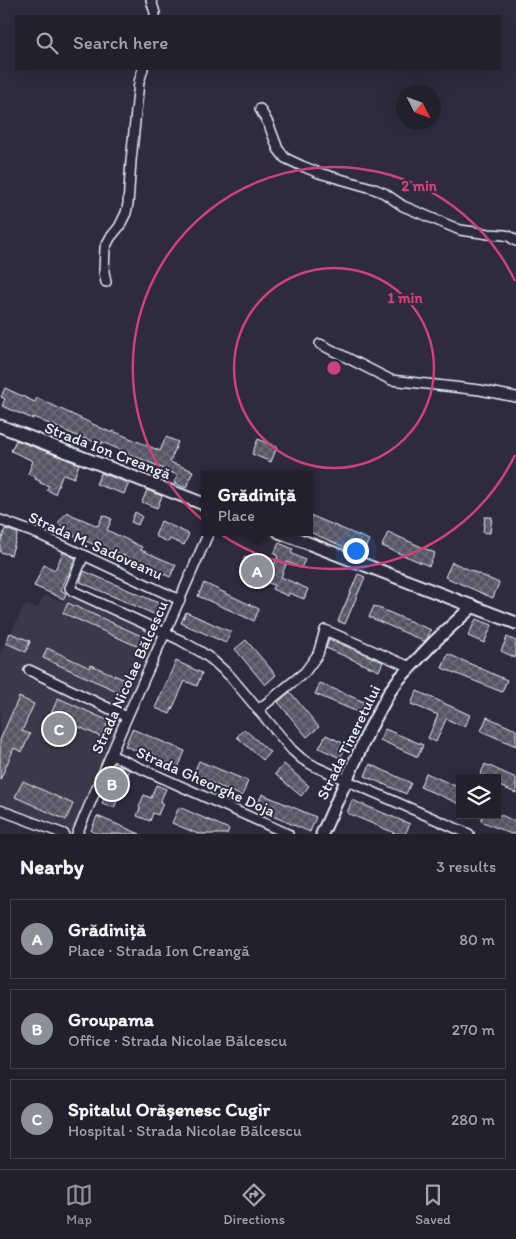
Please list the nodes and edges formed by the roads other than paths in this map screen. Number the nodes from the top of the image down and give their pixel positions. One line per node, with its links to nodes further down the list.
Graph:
1 (151, 0): 2 (street)
2 (155, 15)
3 (143, 70): 6 (street)
4 (260, 108): 5 (street)
5 (516, 241)
6 (106, 282)
7 (320, 344): 8 (street)
8 (516, 398)
9 (0, 426): 10 (street, Strada Ion Creangă)
10 (201, 503)
11 (0, 520): 14 (street, Strada M. Sadoveanu)
12 (207, 536): 15 (street, Strada Nicolae Bălcescu)
13 (290, 536): 16 (street)
14 (84, 555): 15 (street, Strada M. Sadoveanu); 18 (street)
15 (180, 600): 18 (street, Strada Nicolae Bălcescu)
16 (474, 606): 17 (street); 19 (street, Strada Tineretului)
17 (516, 623)
18 (165, 633): 21 (street); 22 (street, Strada Nicolae Bălcescu)
19 (410, 667): 21 (street); 24 (street, Strada Tineretului)
20 (29, 670): 22 (street)
21 (258, 710): 24 (street)
22 (127, 716): 23 (street, Strada Nicolae Bălcescu)
23 (111, 755): 27 (street, Strada Nicolae Bălcescu); 28 (street, Strada Gheorghe Doja)
24 (346, 780): 29 (street, Strada Tineretului); 30 (street)
25 (0, 810): 26 (street)
26 (64, 834)
27 (77, 834)
28 (288, 834)
29 (322, 834)
30 (469, 834)

